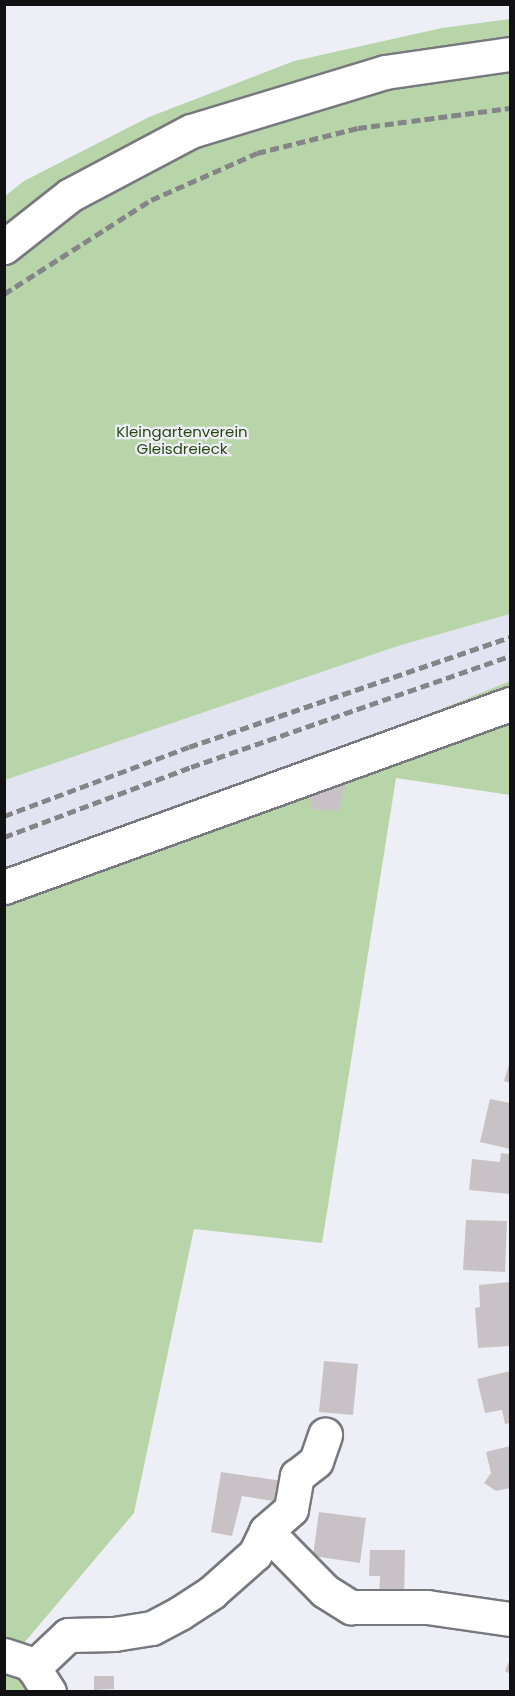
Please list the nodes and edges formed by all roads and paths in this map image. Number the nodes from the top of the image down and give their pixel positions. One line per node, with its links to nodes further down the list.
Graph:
1 (510, 54): 2 (street)
2 (4, 247)
3 (510, 704): 4 (street)
4 (4, 887)
5 (325, 1435): 6 (street)
6 (266, 1532): 7 (street); 8 (street)
7 (510, 1619)
8 (29, 1671)

